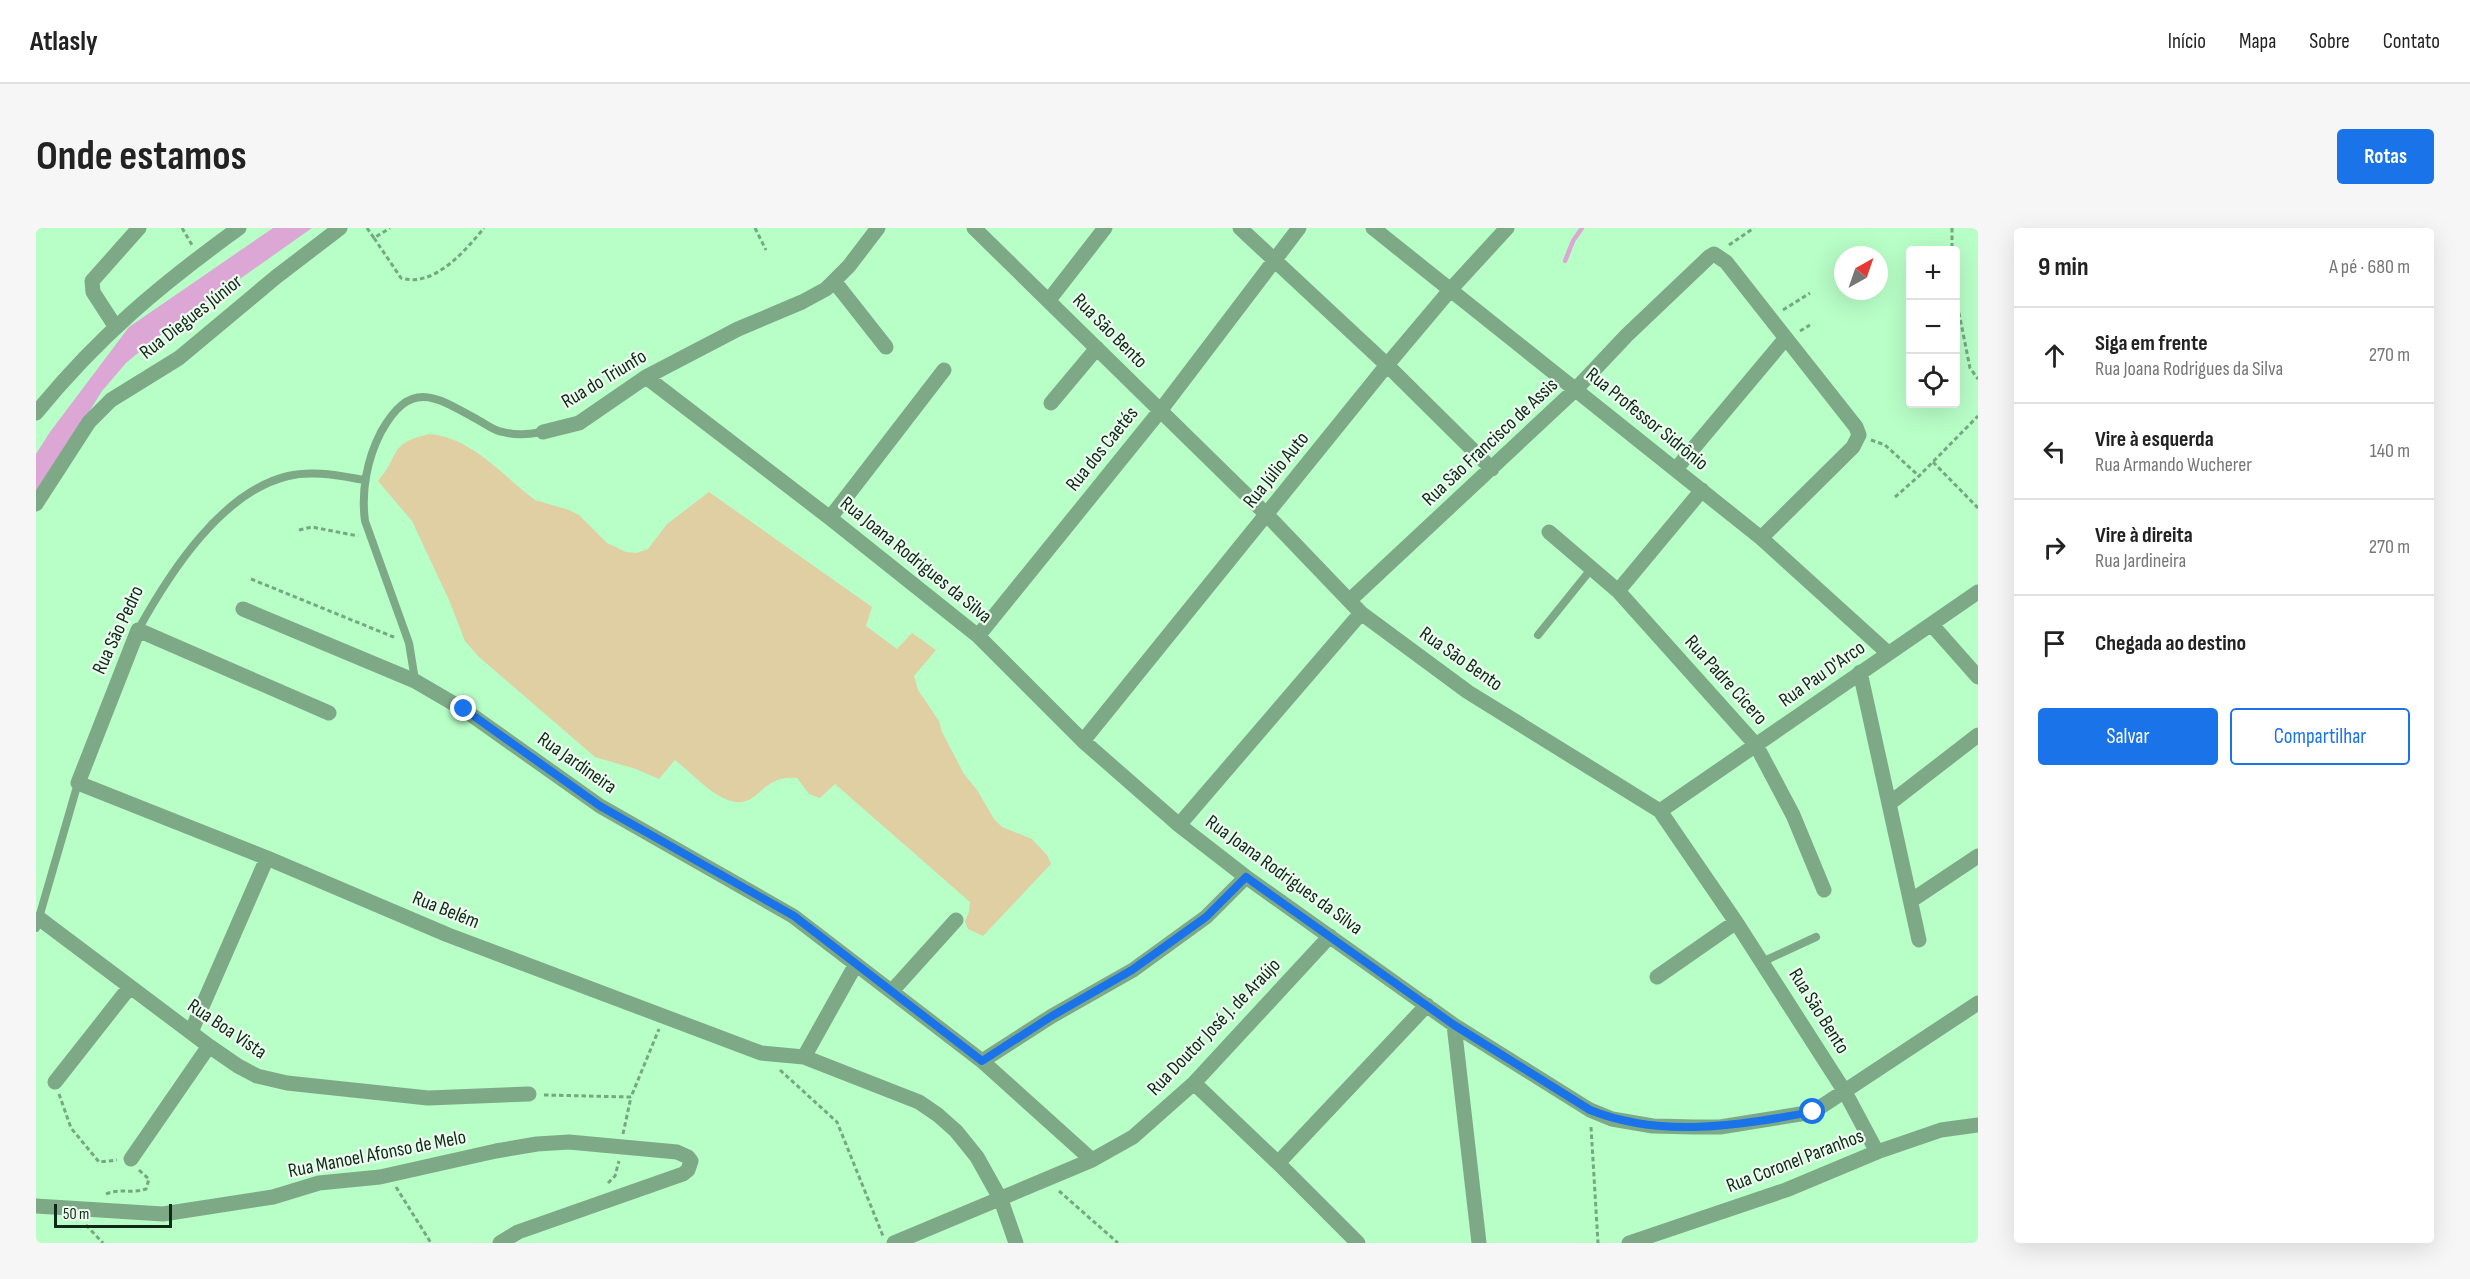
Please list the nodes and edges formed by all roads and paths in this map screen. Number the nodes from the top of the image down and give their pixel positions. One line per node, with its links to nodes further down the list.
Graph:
1 (138, 228): 30 (street)
2 (182, 228): 22 (path)
3 (239, 228): 22 (street)
4 (340, 228): 52 (street, Rua Diegues Júnior)
5 (367, 228): 18 (path)
6 (390, 228): 18 (path)
7 (484, 228): 18 (path)
8 (755, 228): 20 (path)
9 (878, 228): 24 (street, Rua do Triunfo)
10 (974, 228): 27 (street, Rua São Bento)
11 (1105, 228): 27 (street)
12 (1240, 228): 23 (street)
13 (1299, 228): 23 (street, Rua dos Caetés)
14 (1373, 228): 25 (street, Rua Professor Sidrônio)
15 (1507, 228): 25 (street, Rua Júlio Auto)
16 (1754, 228): 21 (path)
17 (1952, 228): 19 (path)
18 (374, 238)
19 (1952, 246)
20 (766, 250)
21 (1714, 254): 29 (street); 38 (street, Rua São Francisco de Assis)
22 (198, 257): 30 (street)
23 (1273, 261): 34 (street); 40 (street, Rua dos Caetés)
24 (834, 280): 32 (street); 36 (street, Rua do Triunfo)
25 (1451, 289): 34 (street, Rua Júlio Auto); 38 (street, Rua Professor Sidrônio)
26 (1810, 293): 29 (path)
27 (1049, 300): 33 (street, Rua São Bento)
28 (1956, 300): 37 (path)
29 (1769, 319): 31 (street)
30 (115, 326): 41 (street)
31 (1785, 339): 44 (street); 47 (street)
32 (886, 347)
33 (1097, 348): 39 (street); 40 (street, Rua São Bento)
34 (1387, 365): 46 (street); 54 (street, Rua Júlio Auto)
35 (944, 370): 55 (street)
36 (646, 377): 43 (street, Rua do Triunfo); 55 (street, Rua Joana Rodrigues da Silva)
37 (1978, 379)
38 (1576, 389): 46 (street, Rua São Francisco de Assis); 47 (street, Rua Professor Sidrônio)
39 (1052, 404)
40 (1160, 411): 54 (street, Rua São Bento); 70 (street, Rua dos Caetés)
41 (36, 413)
42 (1978, 416): 45 (path)
43 (543, 432): 49 (lane, Rua do Triunfo)
44 (1858, 435): 48 (path); 59 (street)
45 (1933, 462): 48 (path); 53 (path)
46 (1492, 469): 64 (street, Rua São Francisco de Assis)
47 (1676, 469): 50 (street, Rua Professor Sidrônio)
48 (1919, 476): 51 (path)
49 (365, 480): 58 (lane); 68 (lane, Rua São Pedro)
50 (1702, 490): 59 (street, Rua Professor Sidrônio); 62 (street)
51 (1894, 498)
52 (36, 504)
53 (1978, 508)
54 (1267, 515): 64 (street, Rua São Bento); 78 (street, Rua Júlio Auto)
55 (830, 518): 70 (street, Rua Joana Rodrigues da Silva)
56 (299, 530): 58 (path)
57 (1549, 532): 60 (street, Rua Padre Cícero)
58 (369, 537): 71 (lane)
59 (1761, 538): 72 (street, Rua Professor Sidrônio)
60 (1592, 568): 62 (street, Rua Padre Cícero); 69 (lane)
61 (250, 579): 71 (path)
62 (1618, 591): 79 (street, Rua Padre Cícero)
63 (1978, 592): 67 (street, Rua Pau D'Arco)
64 (1350, 600): 66 (street, Rua São Bento)
65 (243, 609): 75 (street, Rua Jardineira)
66 (1360, 613): 82 (street, Rua São Bento); 83 (street)
67 (1932, 625): 72 (street, Rua Pau D'Arco); 74 (street)
68 (138, 630): 76 (street); 80 (street, Rua São Pedro)
69 (1538, 635)
70 (978, 636): 78 (street, Rua Joana Rodrigues da Silva)
71 (409, 644): 75 (lane)
72 (1888, 653): 73 (street, Rua Pau D'Arco)
73 (1860, 672): 79 (street, Rua Pau D'Arco); 81 (street)
74 (1978, 676)
75 (415, 681): 96 (street, Rua Jardineira)
76 (329, 714)
77 (1978, 735): 81 (street)
78 (1083, 741): 83 (street, Rua Joana Rodrigues da Silva)
79 (1756, 745): 82 (street, Rua Pau D'Arco); 87 (street, Rua Padre Cícero)
80 (78, 783): 85 (street, Rua Belém); 91 (lane, Rua São Pedro)
81 (1890, 803): 88 (street)
82 (1660, 810): 90 (street, Rua São Bento)
83 (1179, 825): 86 (street, Rua Joana Rodrigues da Silva)
84 (1978, 856): 88 (street)
85 (267, 858): 102 (street, Rua Belém); 104 (street)
86 (1246, 877): 92 (street, Rua Joana Rodrigues da Silva); 108 (street)
87 (1824, 890)
88 (1911, 900): 94 (street)
89 (956, 920): 99 (street)
90 (1736, 921): 95 (street, Rua São Bento); 97 (street)
91 (38, 924): 98 (street, Rua Boa Vista)
92 (1330, 936): 101 (street, Rua Joana Rodrigues da Silva); 110 (street, Rua Doutor José J. de Araújo)
93 (1816, 937): 95 (lane)
94 (1919, 940)
95 (1762, 962): 111 (street, Rua São Bento)
96 (856, 964): 99 (street, Rua Jardineira); 107 (street)
97 (1657, 977)
98 (129, 988): 104 (street, Rua Boa Vista); 109 (street)
99 (892, 991): 108 (street, Rua Jardineira)
100 (1978, 1003): 111 (street, Rua Joana Rodrigues da Silva)
101 (1427, 1005): 103 (street, Rua Joana Rodrigues da Silva); 120 (street)
102 (664, 1016): 106 (street, Rua Belém); 113 (path)
103 (1454, 1025): 114 (street, Rua Joana Rodrigues da Silva); 133 (street)
104 (191, 1032): 105 (street, Rua Boa Vista)
105 (209, 1046): 112 (street, Rua Boa Vista); 118 (street)
106 (761, 1053): 107 (street, Rua Belém); 128 (path)
107 (804, 1057): 124 (street, Rua Belém)
108 (982, 1061): 119 (street, Rua Jardineira)
109 (56, 1083): 118 (path)
110 (1194, 1083): 119 (street, Rua Doutor José J. de Araújo); 120 (street)
111 (1845, 1092): 114 (street, Rua Joana Rodrigues da Silva); 117 (street, Rua São Bento)
112 (529, 1094): 113 (path)
113 (631, 1097): 116 (path)
114 (1590, 1110): 134 (path)
115 (1978, 1125): 117 (street, Rua Coronel Paranhos)
116 (625, 1129)
117 (1877, 1152): 135 (street, Rua Coronel Paranhos)
118 (131, 1159): 123 (path)
119 (1092, 1160): 122 (street, Rua Doutor José J. de Araújo)
120 (1278, 1163): 132 (street)
121 (389, 1175): 125 (street, Rua Manoel Afonso de Melo); 126 (path); 127 (street, Rua Manoel Afonso de Melo)
122 (1045, 1179): 124 (street, Rua Doutor José J. de Araújo); 131 (path)
123 (104, 1195)
124 (1000, 1200): 129 (street, Rua Doutor José J. de Araújo); 130 (street, Rua Belém)
125 (37, 1207)
126 (431, 1243)
127 (500, 1243)
128 (886, 1243)
129 (894, 1243)
130 (1016, 1243)
131 (1118, 1243)
132 (1358, 1243)
133 (1479, 1243)
134 (1598, 1243)
135 (1629, 1243)

